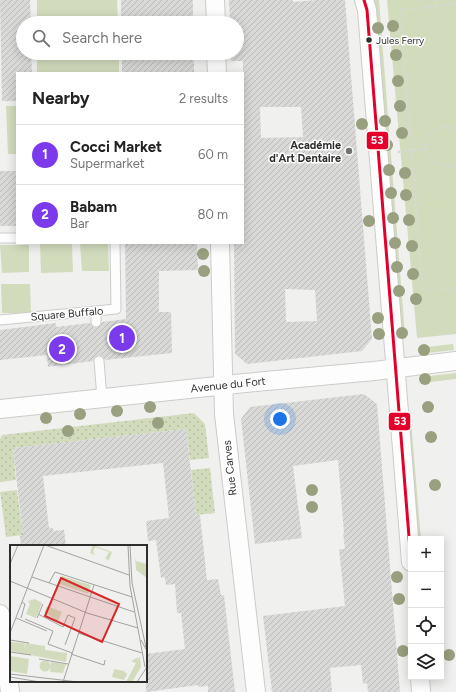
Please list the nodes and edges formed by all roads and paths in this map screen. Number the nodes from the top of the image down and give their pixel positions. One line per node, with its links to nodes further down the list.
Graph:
1 (215, 0): 6 (street)
2 (364, 0): 24 (street)
3 (436, 0): 5 (path)
4 (456, 4): 5 (path)
5 (437, 6): 11 (path)
6 (216, 16)
7 (216, 60): 8 (street)
8 (217, 72)
9 (456, 130): 10 (path)
10 (425, 149): 11 (path); 13 (path)
11 (412, 150): 12 (path); 18 (path)
12 (395, 152)
13 (456, 163)
14 (0, 238): 15 (lane)
15 (16, 238)
16 (115, 244): 19 (lane, Square Buffalo)
17 (220, 244): 25 (street, Rue Carves)
18 (456, 288)
19 (96, 311): 20 (lane, Square Buffalo); 21 (lane)
20 (0, 320)
21 (96, 322)
22 (99, 361): 26 (lane)
23 (456, 361): 24 (street, Avenue du Fort)
24 (395, 369): 25 (street, Avenue du Fort); 28 (street)
25 (224, 385): 26 (street, Avenue du Fort); 32 (street, Rue Carves)
26 (102, 398): 27 (street, Avenue du Fort)
27 (0, 409)
28 (409, 536)
29 (0, 614): 31 (street)
30 (420, 680): 33 (street)
31 (10, 692)
32 (256, 692)
33 (421, 692)

